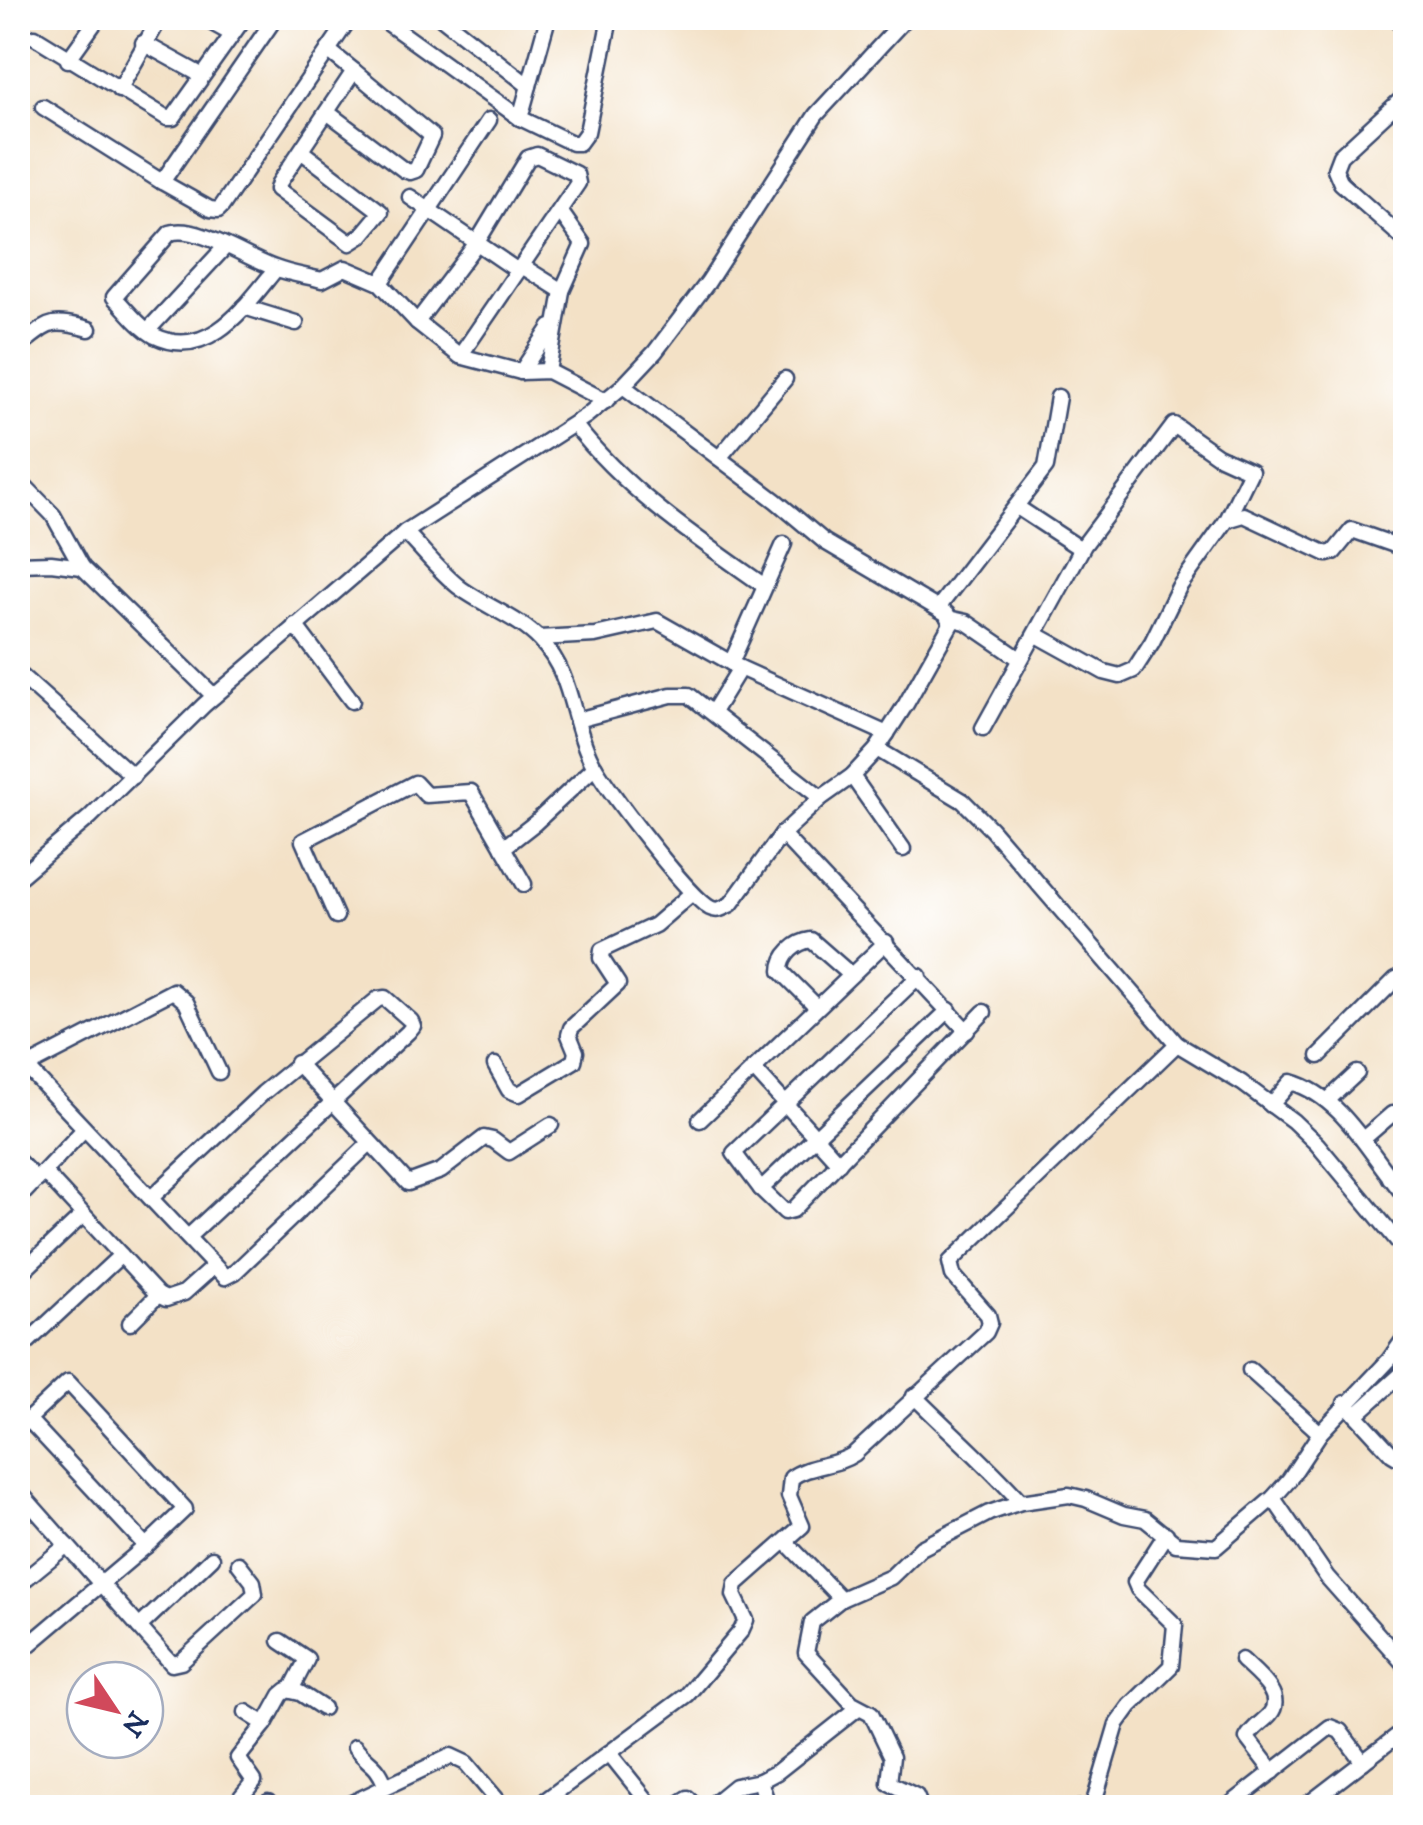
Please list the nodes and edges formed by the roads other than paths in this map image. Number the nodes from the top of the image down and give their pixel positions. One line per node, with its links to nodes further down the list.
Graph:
1 (160, 18): 17 (street)
2 (244, 18): 15 (street)
3 (274, 18): 30 (street)
4 (350, 18): 18 (street)
5 (381, 18): 27 (street)
6 (442, 18): 22 (street)
7 (529, 18): 13 (street)
8 (610, 18): 27 (street)
9 (906, 18): 53 (street)
10 (1396, 18): 14 (street)
11 (210, 19): 15 (street)
12 (93, 20): 19 (street)
13 (546, 23): 22 (street)
14 (1406, 30)
15 (232, 34): 21 (street)
16 (35, 37): 19 (street)
17 (143, 43): 21 (street); 23 (street)
18 (328, 50): 20 (street); 30 (street)
19 (68, 60): 23 (street)
20 (354, 71): 26 (street); 26 (street)
21 (201, 75): 23 (street)
22 (529, 86): 27 (street)
23 (119, 90)
24 (1406, 95): 34 (street)
25 (43, 107): 30 (street)
26 (326, 112): 29 (street)
27 (520, 118)
28 (489, 120): 32 (street)
29 (301, 150): 29 (street)
30 (162, 182)
31 (410, 197): 32 (street)
32 (428, 211): 35 (street); 39 (street)
33 (560, 211): 35 (street); 37 (street); 40 (street)
34 (1406, 241)
35 (476, 244): 37 (street); 42 (street)
36 (226, 246): 38 (street); 46 (street); 46 (street)
37 (520, 268): 40 (street); 48 (street)
38 (276, 269): 39 (street); 41 (street)
39 (380, 283): 42 (street)
40 (562, 291): 43 (street)
41 (244, 307): 44 (street); 46 (street)
42 (417, 322): 48 (street)
43 (555, 322): 49 (street); 50 (street)
44 (296, 323)
45 (88, 329): 47 (street)
46 (148, 330)
47 (18, 347)
48 (460, 356): 50 (street)
49 (548, 371): 50 (street); 52 (street)
50 (521, 372)
51 (784, 379): 57 (street)
52 (574, 385): 55 (street); 56 (street)
53 (622, 386): 55 (street); 57 (street)
54 (1058, 398): 59 (street)
55 (606, 400): 56 (street)
56 (580, 420): 61 (street); 67 (street)
57 (719, 458): 68 (street)
58 (18, 479): 66 (street)
59 (1017, 508): 64 (street); 68 (street)
60 (1227, 520): 63 (street); 64 (street); 70 (street)
61 (406, 532): 69 (street); 71 (street)
62 (784, 544): 67 (street)
63 (1406, 549)
64 (1081, 550): 70 (street)
65 (18, 564): 66 (street)
66 (82, 566): 75 (street)
67 (764, 585): 73 (street)
68 (943, 613): 72 (street); 80 (street)
69 (295, 625): 75 (street); 76 (street)
70 (1037, 634): 72 (street)
71 (539, 638): 73 (street); 78 (street)
72 (1020, 659): 79 (street)
73 (736, 665): 77 (street); 80 (street)
74 (18, 674): 83 (street)
75 (214, 696): 83 (street)
76 (352, 701)
77 (713, 712): 78 (street); 85 (street)
78 (577, 720): 82 (street)
79 (982, 728)
80 (886, 734): 81 (street)
81 (876, 748): 84 (street); 101 (street)
82 (596, 767): 87 (street); 91 (street)
83 (133, 776): 89 (street)
84 (852, 776): 85 (street); 88 (street)
85 (820, 798): 86 (street)
86 (782, 834): 91 (street); 93 (street)
87 (503, 848): 90 (street); 92 (street)
88 (903, 849)
89 (18, 878)
90 (524, 884)
91 (692, 893): 105 (street)
92 (336, 916)
93 (886, 942): 94 (street); 96 (street)
94 (852, 974): 97 (street); 97 (street)
95 (1406, 975): 102 (street)
96 (919, 976): 98 (street); 110 (street)
97 (817, 1007): 106 (street)
98 (949, 1010): 100 (street); 117 (street)
99 (984, 1012): 100 (street)
100 (966, 1031): 121 (street)
101 (1176, 1044): 112 (street); 141 (street)
102 (1319, 1056)
103 (22, 1062): 107 (street); 116 (street)
104 (297, 1064): 111 (street); 111 (street); 127 (street)
105 (496, 1064)
106 (753, 1068): 110 (street); 114 (street)
107 (219, 1072)
108 (1358, 1073): 109 (street)
109 (1328, 1100): 112 (street); 118 (street)
110 (785, 1101): 117 (street); 125 (street)
111 (331, 1102): 119 (street); 130 (street)
112 (1271, 1105): 131 (street)
113 (1392, 1114): 118 (street)
114 (700, 1120)
115 (551, 1124): 119 (street)
116 (84, 1129): 123 (street); 127 (street)
117 (816, 1135): 121 (street); 125 (street)
118 (1362, 1139): 124 (street)
119 (370, 1143): 133 (street)
120 (18, 1161): 123 (street)
121 (840, 1163): 125 (street)
122 (1406, 1164): 124 (street)
123 (40, 1176): 128 (street); 129 (street)
124 (1390, 1178): 126 (street)
125 (761, 1189)
126 (1406, 1197)
127 (151, 1198): 130 (street)
128 (18, 1199)
129 (84, 1215): 132 (street); 134 (street)
130 (188, 1237): 133 (street)
131 (1406, 1251)
132 (120, 1255): 135 (street); 138 (street)
133 (213, 1267): 135 (street)
134 (18, 1276)
135 (158, 1295): 136 (street)
136 (130, 1322)
137 (1406, 1336): 142 (street)
138 (18, 1350)
139 (1250, 1370): 145 (street)
140 (1406, 1370): 143 (street)
141 (914, 1396): 150 (street); 154 (street)
142 (1345, 1402): 143 (street); 145 (street)
143 (1356, 1415): 147 (street)
144 (23, 1424): 156 (street); 156 (street)
145 (1320, 1432): 149 (street)
146 (1406, 1442): 147 (street)
147 (1399, 1454)
148 (18, 1490): 151 (street)
149 (1274, 1498): 153 (street); 166 (street)
150 (1020, 1502): 153 (street); 161 (street)
151 (30, 1504): 152 (street); 155 (street)
152 (18, 1514)
153 (1166, 1534): 189 (street)
154 (786, 1542): 161 (street); 174 (street)
155 (67, 1545): 159 (street); 160 (street)
156 (146, 1546): 159 (street)
157 (212, 1558): 162 (street)
158 (239, 1564): 162 (street)
159 (101, 1584): 162 (street); 164 (street)
160 (18, 1585)
161 (840, 1599): 169 (street)
162 (138, 1627)
163 (280, 1642): 167 (street)
164 (18, 1654)
165 (1242, 1660): 176 (street)
166 (1406, 1666)
167 (291, 1690): 168 (street); 171 (street)
168 (323, 1708)
169 (858, 1708): 177 (street); 188 (street)
170 (246, 1712): 171 (street)
171 (266, 1724): 179 (street)
172 (1406, 1729): 175 (street)
173 (356, 1747): 178 (street)
174 (609, 1753): 182 (street); 183 (street)
175 (1363, 1762): 176 (street); 191 (street)
176 (1273, 1772): 190 (street)
177 (760, 1781): 186 (street); 187 (street)
178 (386, 1784): 180 (street); 181 (street)
179 (232, 1808)
180 (341, 1808)
181 (504, 1808)
182 (536, 1808)
183 (652, 1808)
184 (672, 1808): 185 (street)
185 (697, 1808)
186 (708, 1808)
187 (769, 1808)
188 (922, 1808)
189 (1079, 1808)
190 (1226, 1808)
191 (1303, 1808)

